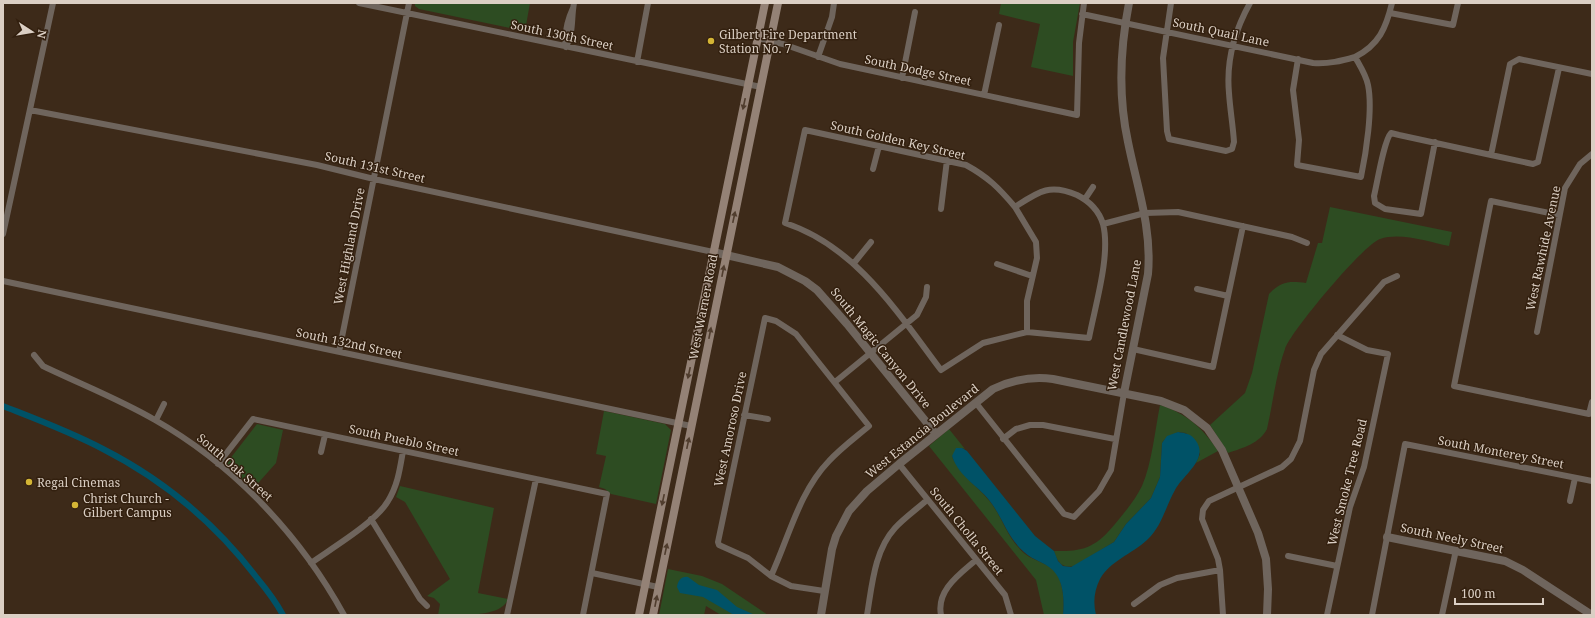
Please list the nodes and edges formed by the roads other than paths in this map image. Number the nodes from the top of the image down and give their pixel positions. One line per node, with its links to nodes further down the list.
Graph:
1 (53, 3): 36 (street)
2 (360, 3): 16 (street, South 130th Street)
3 (409, 3): 16 (street, West Highland Drive)
4 (648, 3): 29 (street)
5 (764, 3): 22 (main road, West Warner Road)
6 (778, 3): 23 (main road, West Warner Road)
7 (834, 3): 26 (street)
8 (1084, 3): 18 (street)
9 (1129, 3): 19 (street, West Candlewood Lane)
10 (1171, 3): 21 (street)
11 (1250, 3): 24 (street)
12 (1392, 3): 17 (street)
13 (1458, 3): 17 (street)
14 (574, 5): 25 (street)
15 (915, 12): 32 (street)
16 (407, 13): 25 (street, South 130th Street); 43 (street, West Highland Drive)
17 (1390, 13): 27 (street)
18 (1082, 14): 19 (street, South Quail Lane); 35 (street, South Dodge Street)
19 (1125, 23): 21 (street, South Quail Lane); 48 (street, West Candlewood Lane)
20 (999, 25): 35 (street)
21 (1166, 31): 24 (street, South Quail Lane); 24 (street)
22 (757, 38): 23 (street, South Dodge Street); 33 (main road, West Warner Road)
23 (770, 42): 26 (street, South Dodge Street); 34 (main road, West Warner Road)
24 (1233, 46): 28 (street, South Quail Lane)
25 (566, 47): 29 (street, South 130th Street)
26 (818, 56): 32 (street, South Dodge Street)
27 (1355, 57): 28 (street, South Quail Lane); 28 (street)
28 (1298, 59)
29 (637, 62): 33 (street, South 130th Street)
30 (1559, 68): 31 (street); 40 (street); 40 (street)
31 (1592, 74)
32 (902, 78): 35 (street, South Dodge Street)
33 (748, 84): 34 (street, South 130th Street); 55 (main road, West Warner Road, one-way to 55)
34 (761, 87): 56 (main road, West Warner Road, one-way to 34)
35 (984, 95)
36 (30, 110): 43 (street, South 131st Street); 52 (street)
37 (1435, 142): 37 (street); 40 (street)
38 (879, 146): 41 (street, South Golden Key Street); 42 (street); 57 (street, South Golden Key Street)
39 (1592, 154): 49 (street, West Rawhide Avenue)
40 (1491, 155)
41 (947, 160): 46 (street, South Golden Key Street); 47 (street)
42 (874, 169)
43 (374, 179): 55 (street, South 131st Street); 70 (street, West Highland Drive)
44 (1093, 187): 45 (street)
45 (1085, 199): 46 (street); 50 (street)
46 (1015, 207): 59 (street, South Golden Key Street)
47 (941, 209)
48 (1145, 213): 50 (street); 51 (street); 69 (street, West Candlewood Lane)
49 (1559, 215): 67 (street, West Rawhide Avenue); 75 (street)
50 (1103, 224): 66 (street)
51 (1243, 226): 54 (street); 64 (street)
52 (3, 234)
53 (872, 242): 57 (street)
54 (1307, 243)
55 (713, 252): 56 (street, South Magic Canyon Drive); 81 (main road, West Warner Road, one-way to 81)
56 (726, 255): 71 (street, South Magic Canyon Drive); 82 (main road, West Warner Road, one-way to 56)
57 (854, 263): 65 (street)
58 (997, 264): 59 (street)
59 (1032, 276): 66 (street, South Golden Key Street)
60 (1397, 276): 68 (street)
61 (3, 281): 70 (street, South 132nd Street)
62 (928, 287): 65 (street)
63 (1197, 289): 64 (street)
64 (1228, 296): 69 (street)
65 (907, 325): 66 (street); 71 (street)
66 (1027, 332)
67 (1537, 332)
68 (1337, 335): 94 (street); 103 (street, West Smoke Tree Road)
69 (1133, 349): 74 (street, West Candlewood Lane)
70 (339, 352): 81 (street, South 132nd Street)
71 (870, 353): 73 (street); 84 (street, South Magic Canyon Drive)
72 (34, 355): 80 (street, South Oak Street)
73 (835, 382): 78 (street, West Amoroso Drive); 106 (street)
74 (1124, 393): 76 (street, West Estancia Boulevard); 85 (street, West Candlewood Lane); 94 (street, West Estancia Boulevard)
75 (1592, 402)
76 (976, 403): 84 (street, West Estancia Boulevard); 86 (street)
77 (164, 404): 80 (street)
78 (744, 415): 79 (street); 106 (street, West Amoroso Drive)
79 (768, 419)
80 (156, 420): 89 (street, South Oak Street)
81 (678, 424): 82 (street, South 132nd Street); 107 (main road, West Warner Road, one-way to 107)
82 (692, 426): 108 (main road, West Warner Road, one-way to 82)
83 (325, 434): 87 (street, South Pueblo Street); 88 (street); 89 (street, South Pueblo Street)
84 (936, 434): 90 (street, West Estancia Boulevard)
85 (1116, 439): 86 (street); 86 (street, West Candlewood Lane)
86 (1003, 440)
87 (403, 451): 92 (street, South Pueblo Street); 97 (street)
88 (321, 452)
89 (218, 464): 102 (street, South Oak Street)
90 (899, 464): 95 (street, South Cholla Street); 109 (street, West Estancia Boulevard)
91 (1575, 478): 93 (street, South Monterey Street); 96 (street); 98 (street, South Monterey Street)
92 (536, 479): 105 (street, South Pueblo Street); 113 (street)
93 (1592, 481)
94 (1238, 487): 104 (street); 122 (street, West Estancia Boulevard)
95 (927, 500): 101 (street, South Cholla Street); 118 (street)
96 (1570, 502)
97 (371, 519): 102 (street); 111 (street)
98 (1387, 537): 99 (street, South Neely Street); 124 (street)
99 (1456, 550): 125 (street); 126 (street, South Neely Street)
100 (1288, 556): 103 (street)
101 (976, 560): 119 (street); 120 (street, South Cholla Street)
102 (311, 563): 112 (street, South Oak Street)
103 (1337, 566): 123 (street, West Smoke Tree Road)
104 (1220, 570): 110 (street); 121 (street)
105 (592, 574): 107 (street); 114 (street)
106 (771, 576): 109 (street)
107 (645, 584): 108 (street); 115 (main road, West Warner Road)
108 (658, 587): 116 (main road, West Warner Road, one-way to 108)
109 (824, 591): 117 (street, West Estancia Boulevard)
110 (1134, 604)
111 (427, 606)
112 (344, 615)
113 (507, 615)
114 (583, 615)
115 (639, 615)
116 (653, 615)
117 (821, 615)
118 (867, 615)
119 (941, 615)
120 (1011, 615)
121 (1223, 615)
122 (1267, 615)
123 (1327, 615)
124 (1372, 615)
125 (1442, 615)
126 (1592, 615)

